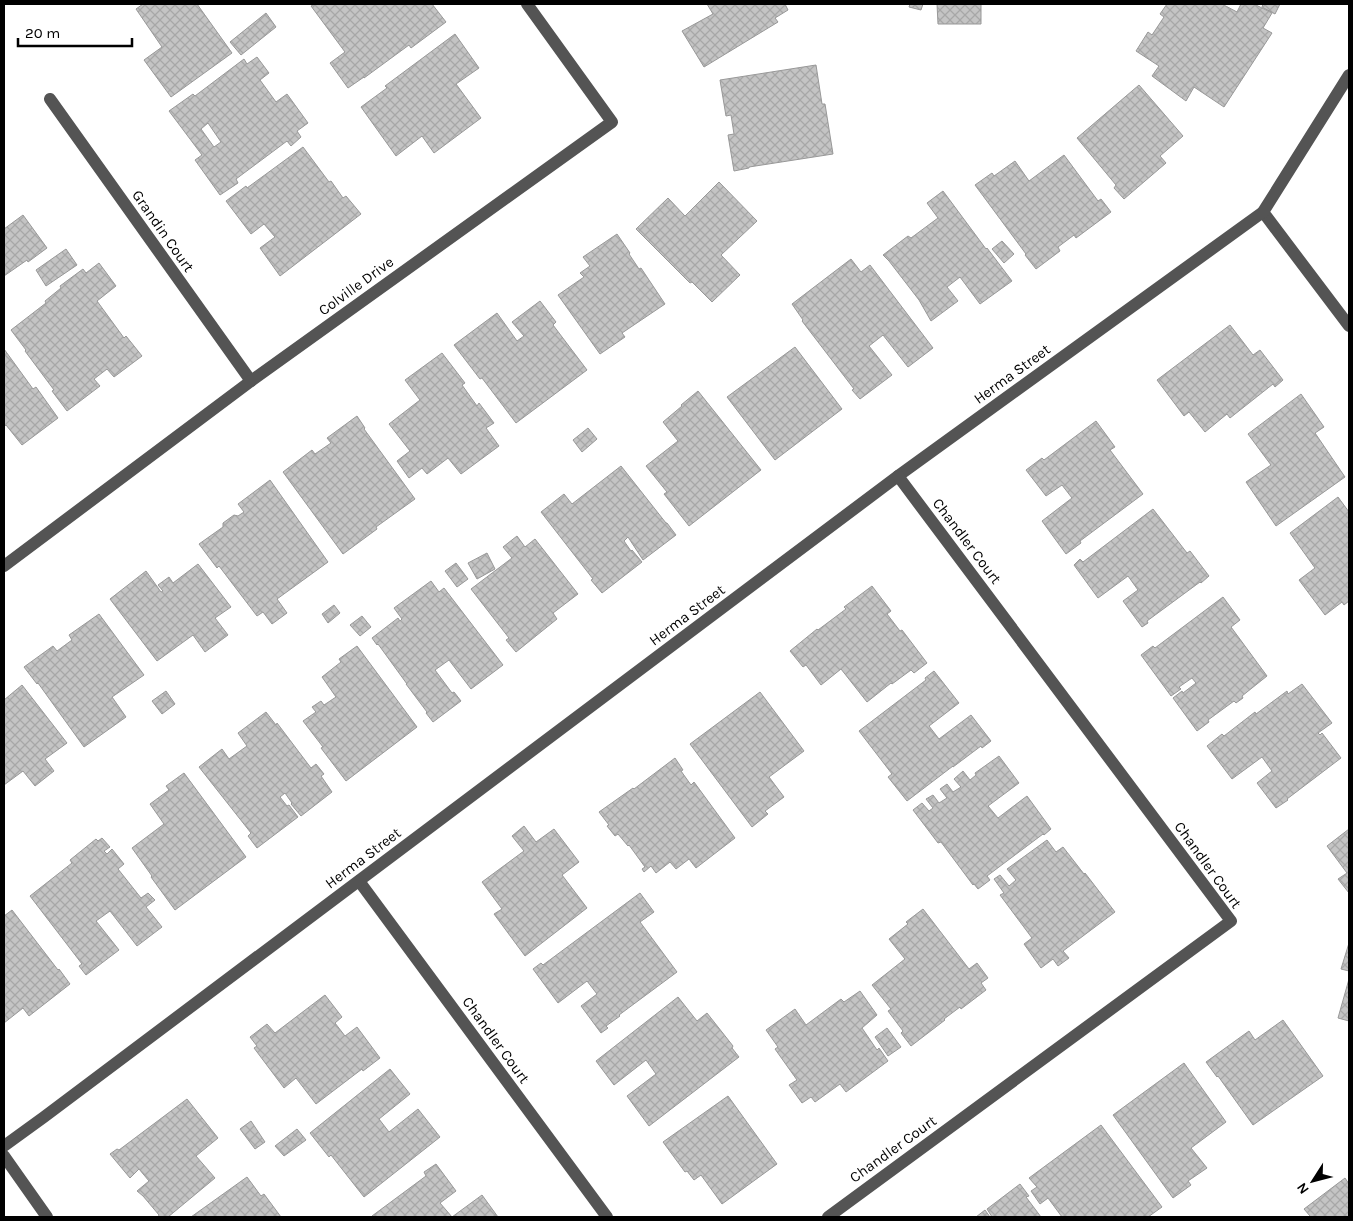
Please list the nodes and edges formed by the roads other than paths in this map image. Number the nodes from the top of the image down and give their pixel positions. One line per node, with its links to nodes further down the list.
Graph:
1 (527, 4): 6 (street, Colville Drive)
2 (1349, 75): 4 (street, Herma Street)
3 (50, 99): 6 (street, Grandin Court)
4 (1263, 212): 5 (street); 7 (street, Herma Street)
5 (1349, 326)
6 (251, 381): 8 (street, Colville Drive)
7 (898, 476): 9 (street, Herma Street); 14 (street, Chandler Court)
8 (4, 566)
9 (359, 881): 10 (street, Herma Street); 13 (street, Chandler Court)
10 (4, 1146)
11 (4, 1156): 12 (street)
12 (47, 1217)
13 (607, 1217)
14 (828, 1217)

